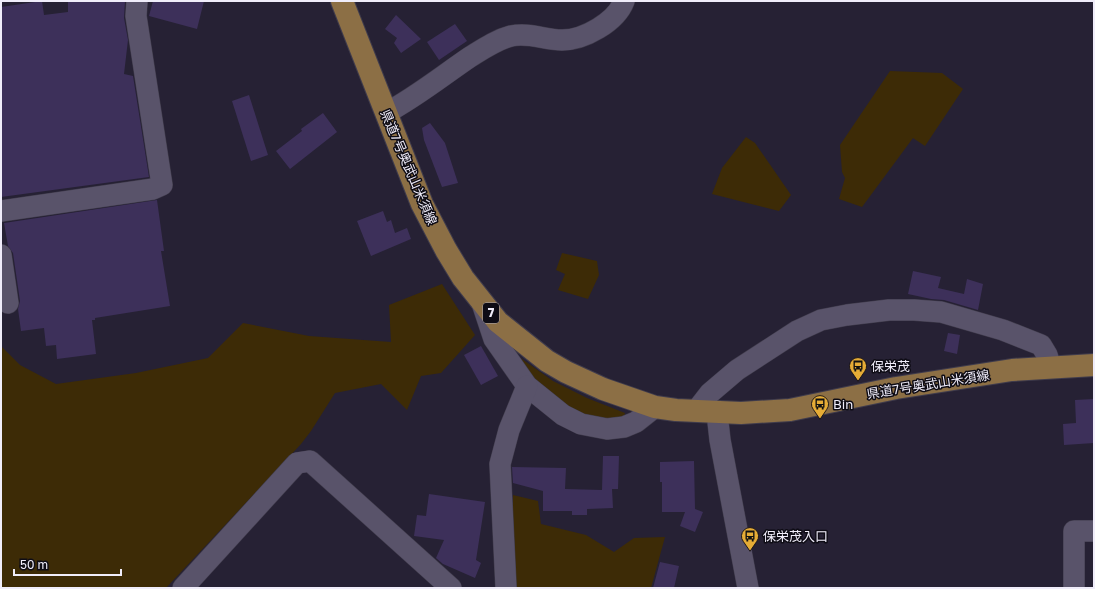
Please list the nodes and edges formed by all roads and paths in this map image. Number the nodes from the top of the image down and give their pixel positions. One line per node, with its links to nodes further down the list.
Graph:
1 (137, 1): 5 (street)
2 (342, 1): 4 (main road, 県道7号奥武山米須線 / 7)
3 (624, 1): 4 (street)
4 (386, 113): 8 (main road, 県道7号奥武山米須線 / 7)
5 (1, 211)
6 (1, 254): 7 (street)
7 (8, 303)
8 (482, 303): 11 (street); 12 (main road, 県道7号奥武山米須線 / 7)
9 (1094, 365): 10 (main road, 県道7号奥武山米須線 / 7)
10 (1051, 367): 13 (street); 14 (main road, 県道7号奥武山米須線 / 7)
11 (527, 386): 12 (street); 18 (street)
12 (655, 407): 13 (main road, 県道7号奥武山米須線 / 7)
13 (696, 411): 14 (main road, 県道7号奥武山米須線 / 7)
14 (717, 413): 19 (street)
15 (1094, 531): 20 (street)
16 (183, 588): 17 (street)
17 (451, 588)
18 (506, 588)
19 (748, 588)
20 (1074, 588)

